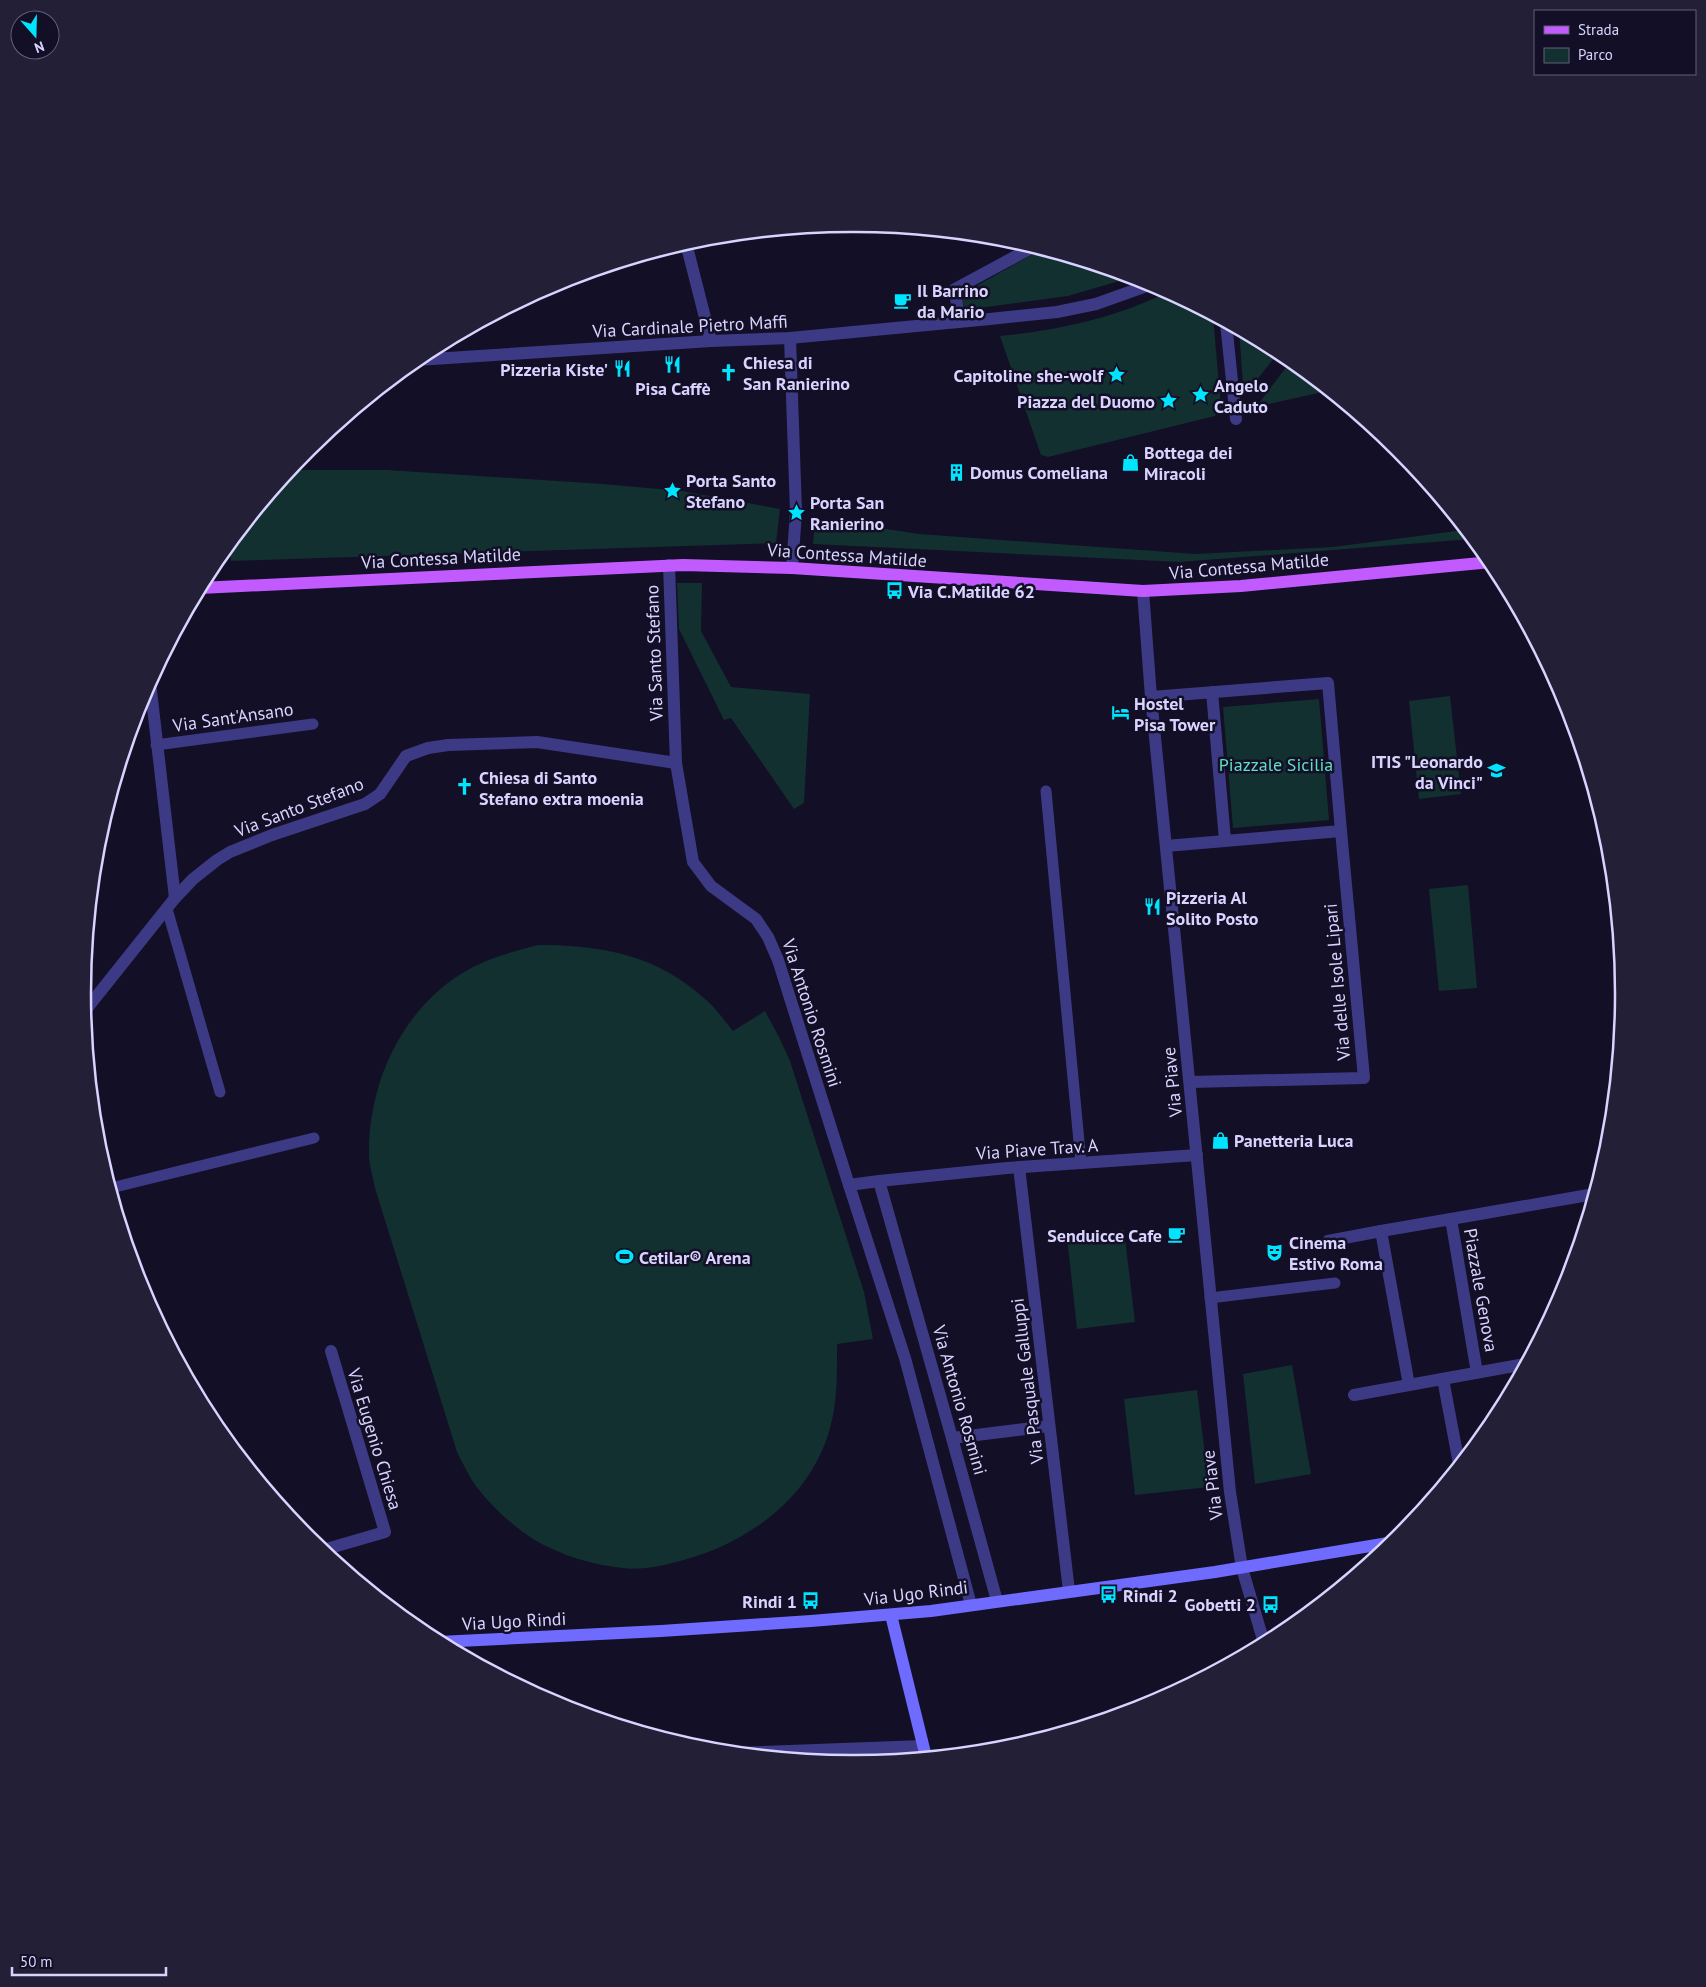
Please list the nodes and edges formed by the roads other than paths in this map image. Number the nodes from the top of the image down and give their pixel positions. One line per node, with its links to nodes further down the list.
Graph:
1 (688, 250): 7 (street)
2 (1024, 252): 4 (street)
3 (1140, 288): 4 (street)
4 (962, 322): 6 (street, Via Cardinale Pietro Maffi)
5 (1227, 330): 9 (street)
6 (790, 338): 7 (street, Via Cardinale Pietro Maffi); 12 (street)
7 (711, 341): 8 (street, Via Cardinale Pietro Maffi)
8 (432, 359)
9 (1236, 418)
10 (1481, 563): 14 (main road, Via Contessa Matilde)
11 (669, 565): 12 (main road, Via Contessa Matilde); 13 (main road, Via Contessa Matilde); 20 (street, Via Santo Stefano)
12 (792, 568): 14 (main road, Via Contessa Matilde)
13 (209, 588)
14 (1143, 591): 17 (street, Via Piave)
15 (1212, 692): 17 (street); 22 (street); 23 (street)
16 (151, 697): 19 (street, Via Sant'Ansano)
17 (1151, 697): 24 (street, Via Piave)
18 (313, 724): 19 (lane, Via Sant'Ansano)
19 (156, 745): 25 (street, Via Sant'Ansano)
20 (676, 763): 25 (street, Via Santo Stefano); 35 (street, Via Antonio Rosmini)
21 (1046, 791): 32 (lane)
22 (1341, 830): 23 (street); 28 (street, Via delle Isole Lipari)
23 (1225, 840): 24 (street)
24 (1166, 846): 28 (street, Via Piave)
25 (175, 898): 26 (street, Via Santo Stefano)
26 (167, 909): 27 (street, Via Santo Stefano); 29 (lane)
27 (91, 1003)
28 (1190, 1082): 31 (street, Via Piave)
29 (220, 1092)
30 (314, 1138): 36 (lane)
31 (1197, 1156): 32 (street, Via Piave Trav. A); 42 (street, Via Piave)
32 (1081, 1163): 33 (street, Via Piave Trav. A)
33 (1019, 1168): 34 (street, Via Piave Trav. A); 49 (street, Via Pasquale Galluppi)
34 (879, 1181): 35 (street); 50 (street, Via Antonio Rosmini)
35 (849, 1185): 57 (street, Via Antonio Rosmini)
36 (116, 1187)
37 (1587, 1197): 38 (street)
38 (1451, 1219): 39 (street, Piazzale Genova); 45 (street, Piazzale Genova)
39 (1381, 1231): 40 (street, Piazzale Genova); 47 (street)
40 (1328, 1241)
41 (1334, 1282): 42 (lane)
42 (1210, 1298): 54 (street, Via Piave)
43 (331, 1351): 53 (street, Via Eugenio Chiesa)
44 (1518, 1365): 45 (street)
45 (1477, 1372): 46 (street, Piazzale Genova)
46 (1443, 1379): 47 (street, Piazzale Genova); 51 (street)
47 (1409, 1385): 48 (street, Piazzale Genova)
48 (1354, 1395)
49 (1050, 1426): 50 (street); 55 (street, Via Pasquale Galluppi)
50 (952, 1438): 56 (street, Via Antonio Rosmini)
51 (1458, 1456)
52 (1378, 1545): 54 (street, Via Ugo Rindi)
53 (331, 1548)
54 (1242, 1568): 55 (street, Via Ugo Rindi); 59 (street, Via Piave)
55 (1069, 1591): 56 (street, Via Ugo Rindi)
56 (997, 1601): 57 (street, Via Ugo Rindi)
57 (971, 1605): 58 (street, Via Ugo Rindi)
58 (892, 1615): 60 (street, Via Ugo Rindi); 62 (street)
59 (1262, 1636)
60 (453, 1641)
61 (922, 1752): 63 (street)
62 (925, 1752)
63 (790, 1753)

